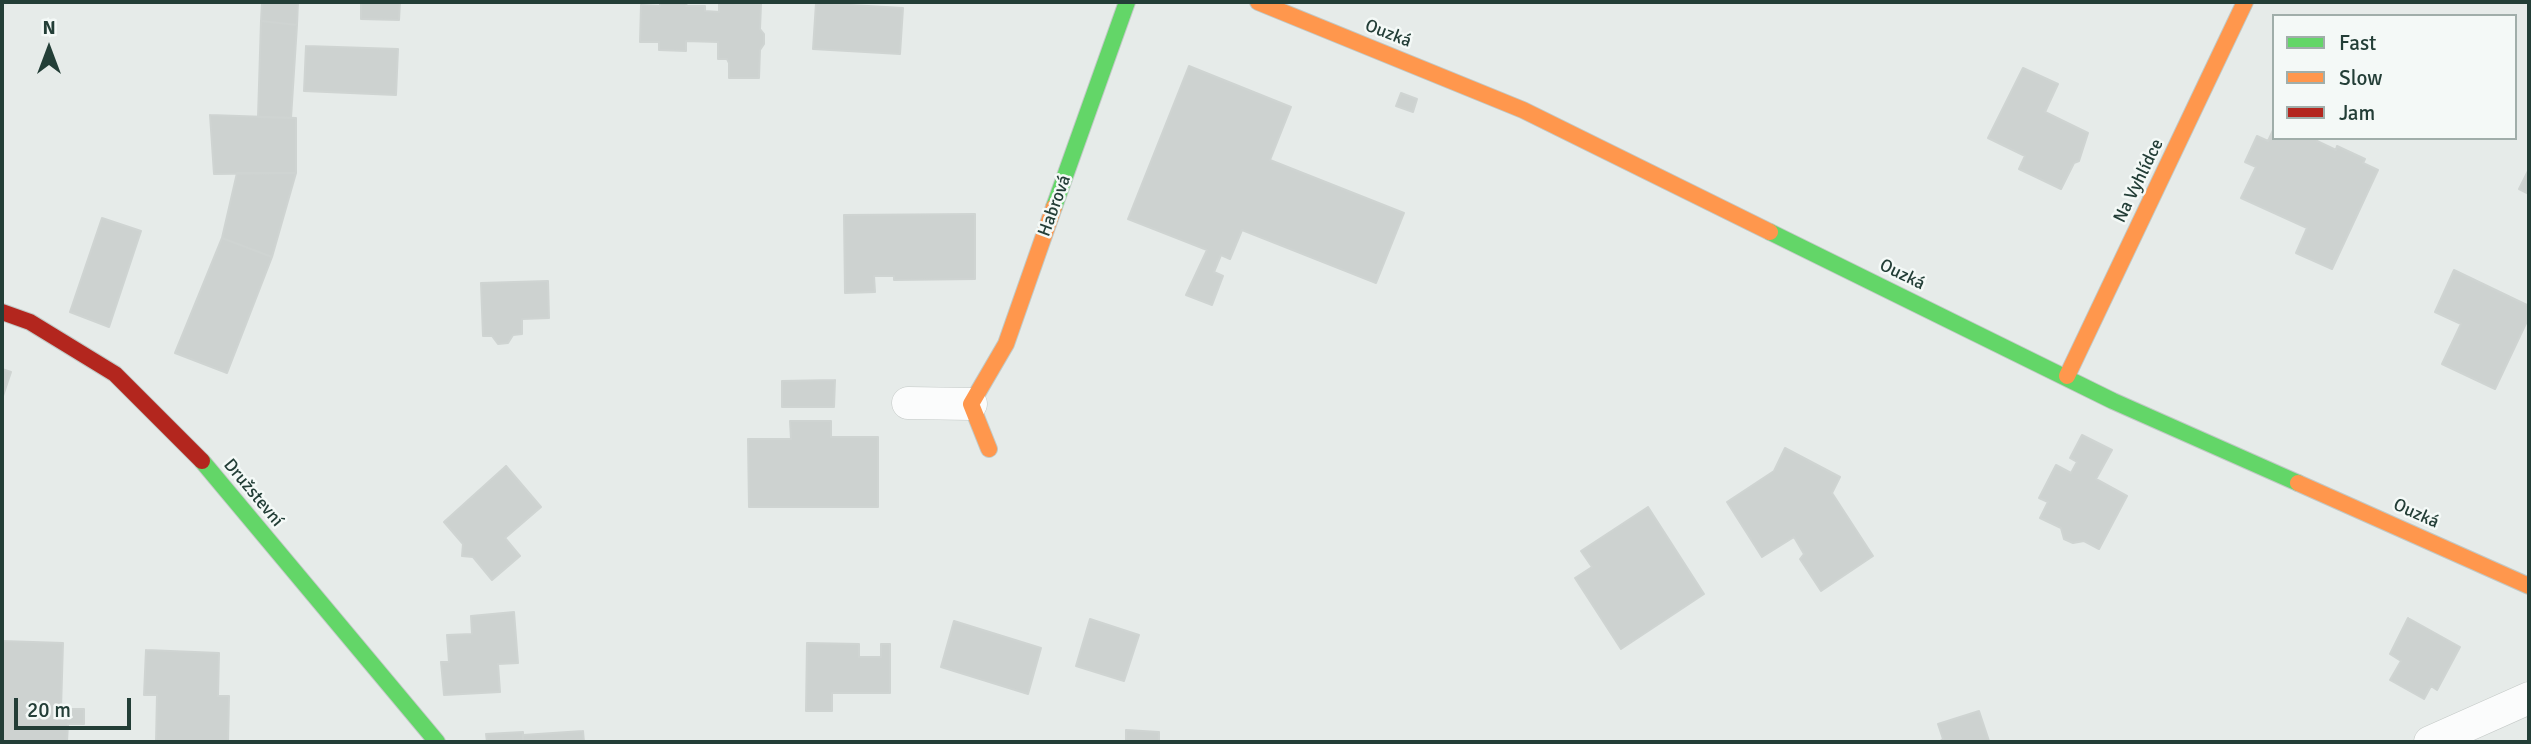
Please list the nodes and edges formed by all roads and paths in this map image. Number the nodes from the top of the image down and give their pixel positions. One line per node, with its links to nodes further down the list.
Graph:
1 (1127, 2): 7 (street, Habrová)
2 (1258, 2): 5 (street, Ouzká)
3 (2245, 2): 5 (street, Na Vyhlídce)
4 (2, 312): 11 (street, Družstevní)
5 (2067, 376): 9 (street, Ouzká)
6 (908, 403): 7 (street)
7 (971, 404): 8 (street)
8 (989, 449)
9 (2529, 586)
10 (2529, 698): 12 (street)
11 (437, 742)
12 (2430, 742)

